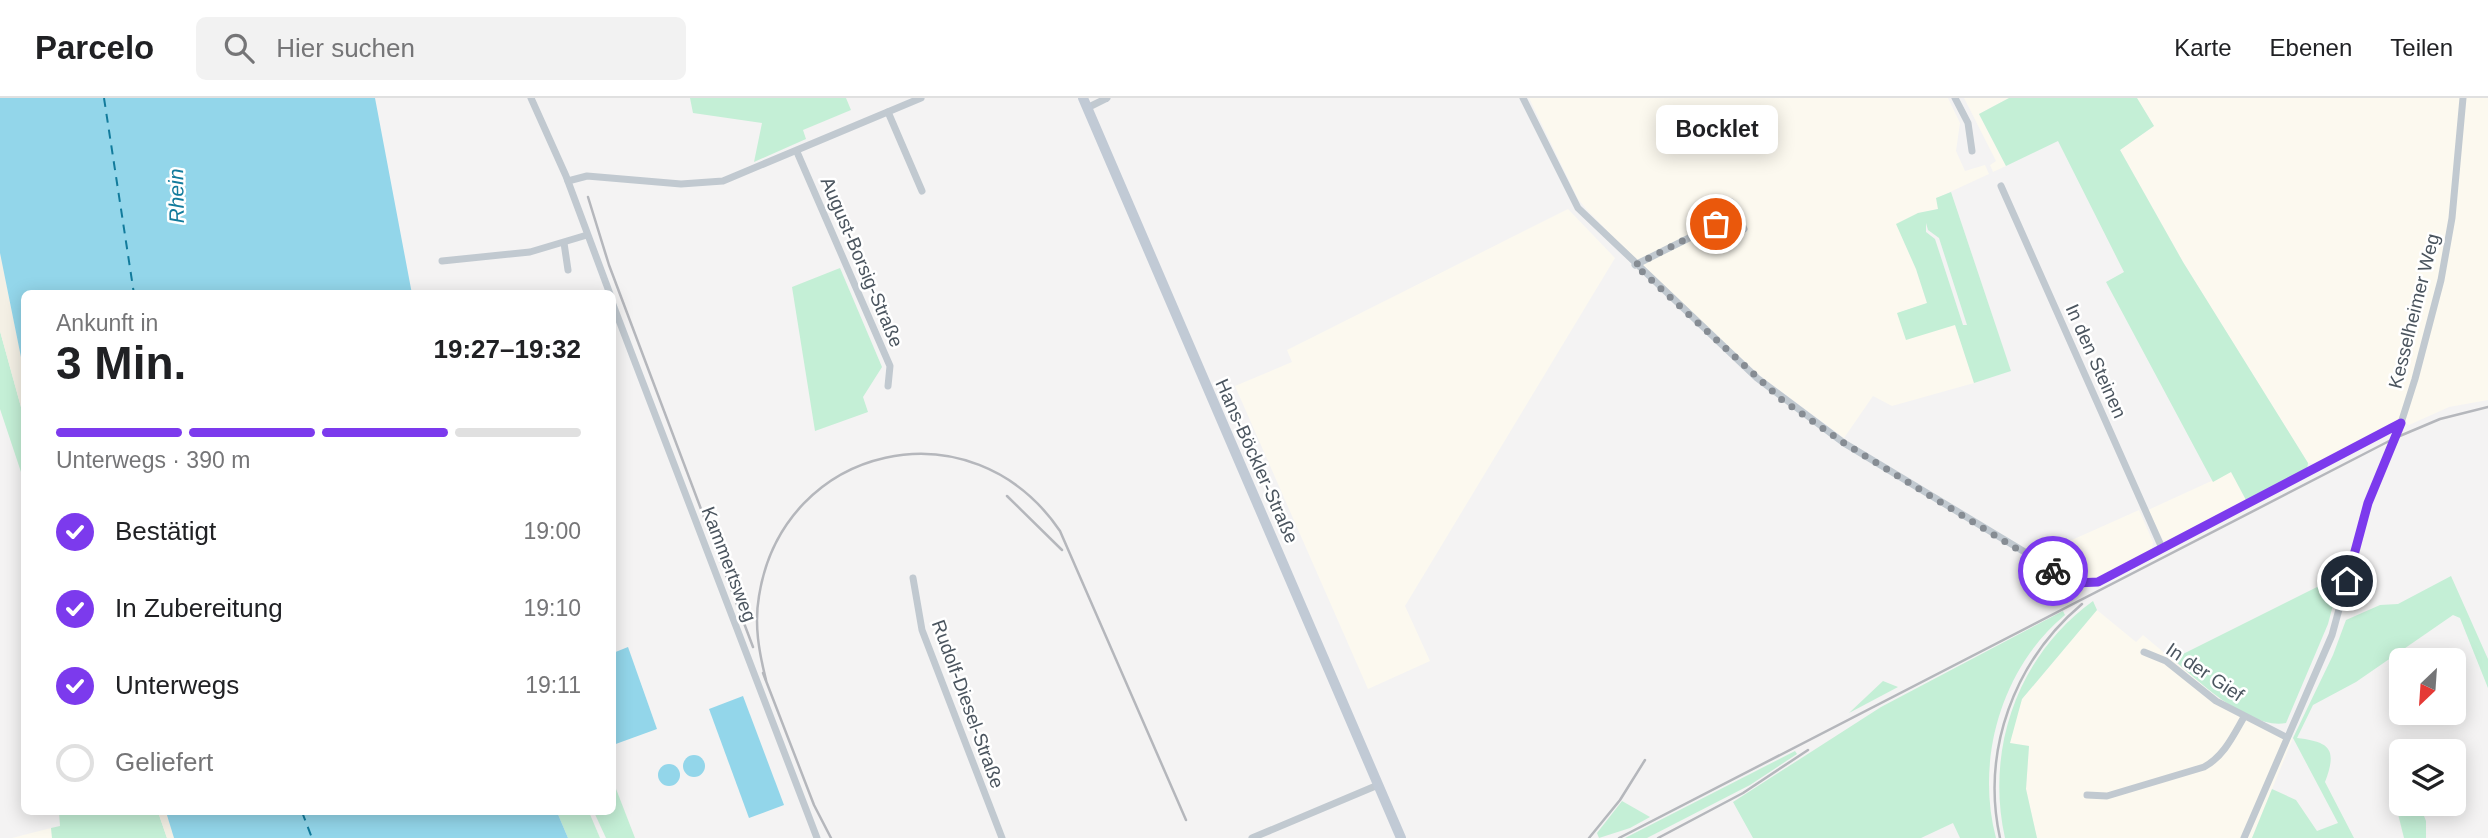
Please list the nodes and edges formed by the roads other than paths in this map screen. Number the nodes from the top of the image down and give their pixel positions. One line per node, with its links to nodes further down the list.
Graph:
1 (531, 98): 11 (street)
2 (921, 98): 8 (street)
3 (1107, 98): 7 (street)
4 (1522, 98): 20 (street)
5 (1955, 98): 9 (street)
6 (2463, 98): 25 (street, Kesselheimer Weg)
7 (1085, 103): 31 (main road, Hans-Böckler-Straße)
8 (888, 112): 10 (street); 13 (street)
9 (1972, 151)
10 (797, 152): 11 (street); 24 (street, August-Borsig-Straße)
11 (568, 181): 17 (street)
12 (2001, 186): 26 (street, In den Steinen)
13 (922, 191)
14 (1731, 202): 15 (street)
15 (1737, 214): 16 (street); 20 (street)
16 (1744, 229)
17 (587, 235): 18 (street); 22 (street)
18 (564, 243): 19 (street); 21 (street)
19 (442, 261)
20 (1635, 265): 26 (street)
21 (568, 270)
22 (608, 290)
23 (616, 312): 33 (street, Kammertsweg)
24 (888, 386)
25 (2401, 423): 26 (street); 30 (street, Kesselheimer Weg)
26 (2162, 548)
27 (913, 578): 34 (street, Rudolf-Diesel-Straße)
28 (2144, 652): 29 (street, In der Gief)
29 (2244, 717): 30 (street, In der Gief); 32 (street)
30 (2286, 737): 37 (street, Kesselheimer Weg)
31 (1378, 785): 35 (street); 36 (main road, Hans-Böckler-Straße)
32 (2087, 795)
33 (817, 838)
34 (1002, 838)
35 (1252, 838)
36 (1401, 838)
37 (2244, 838)

